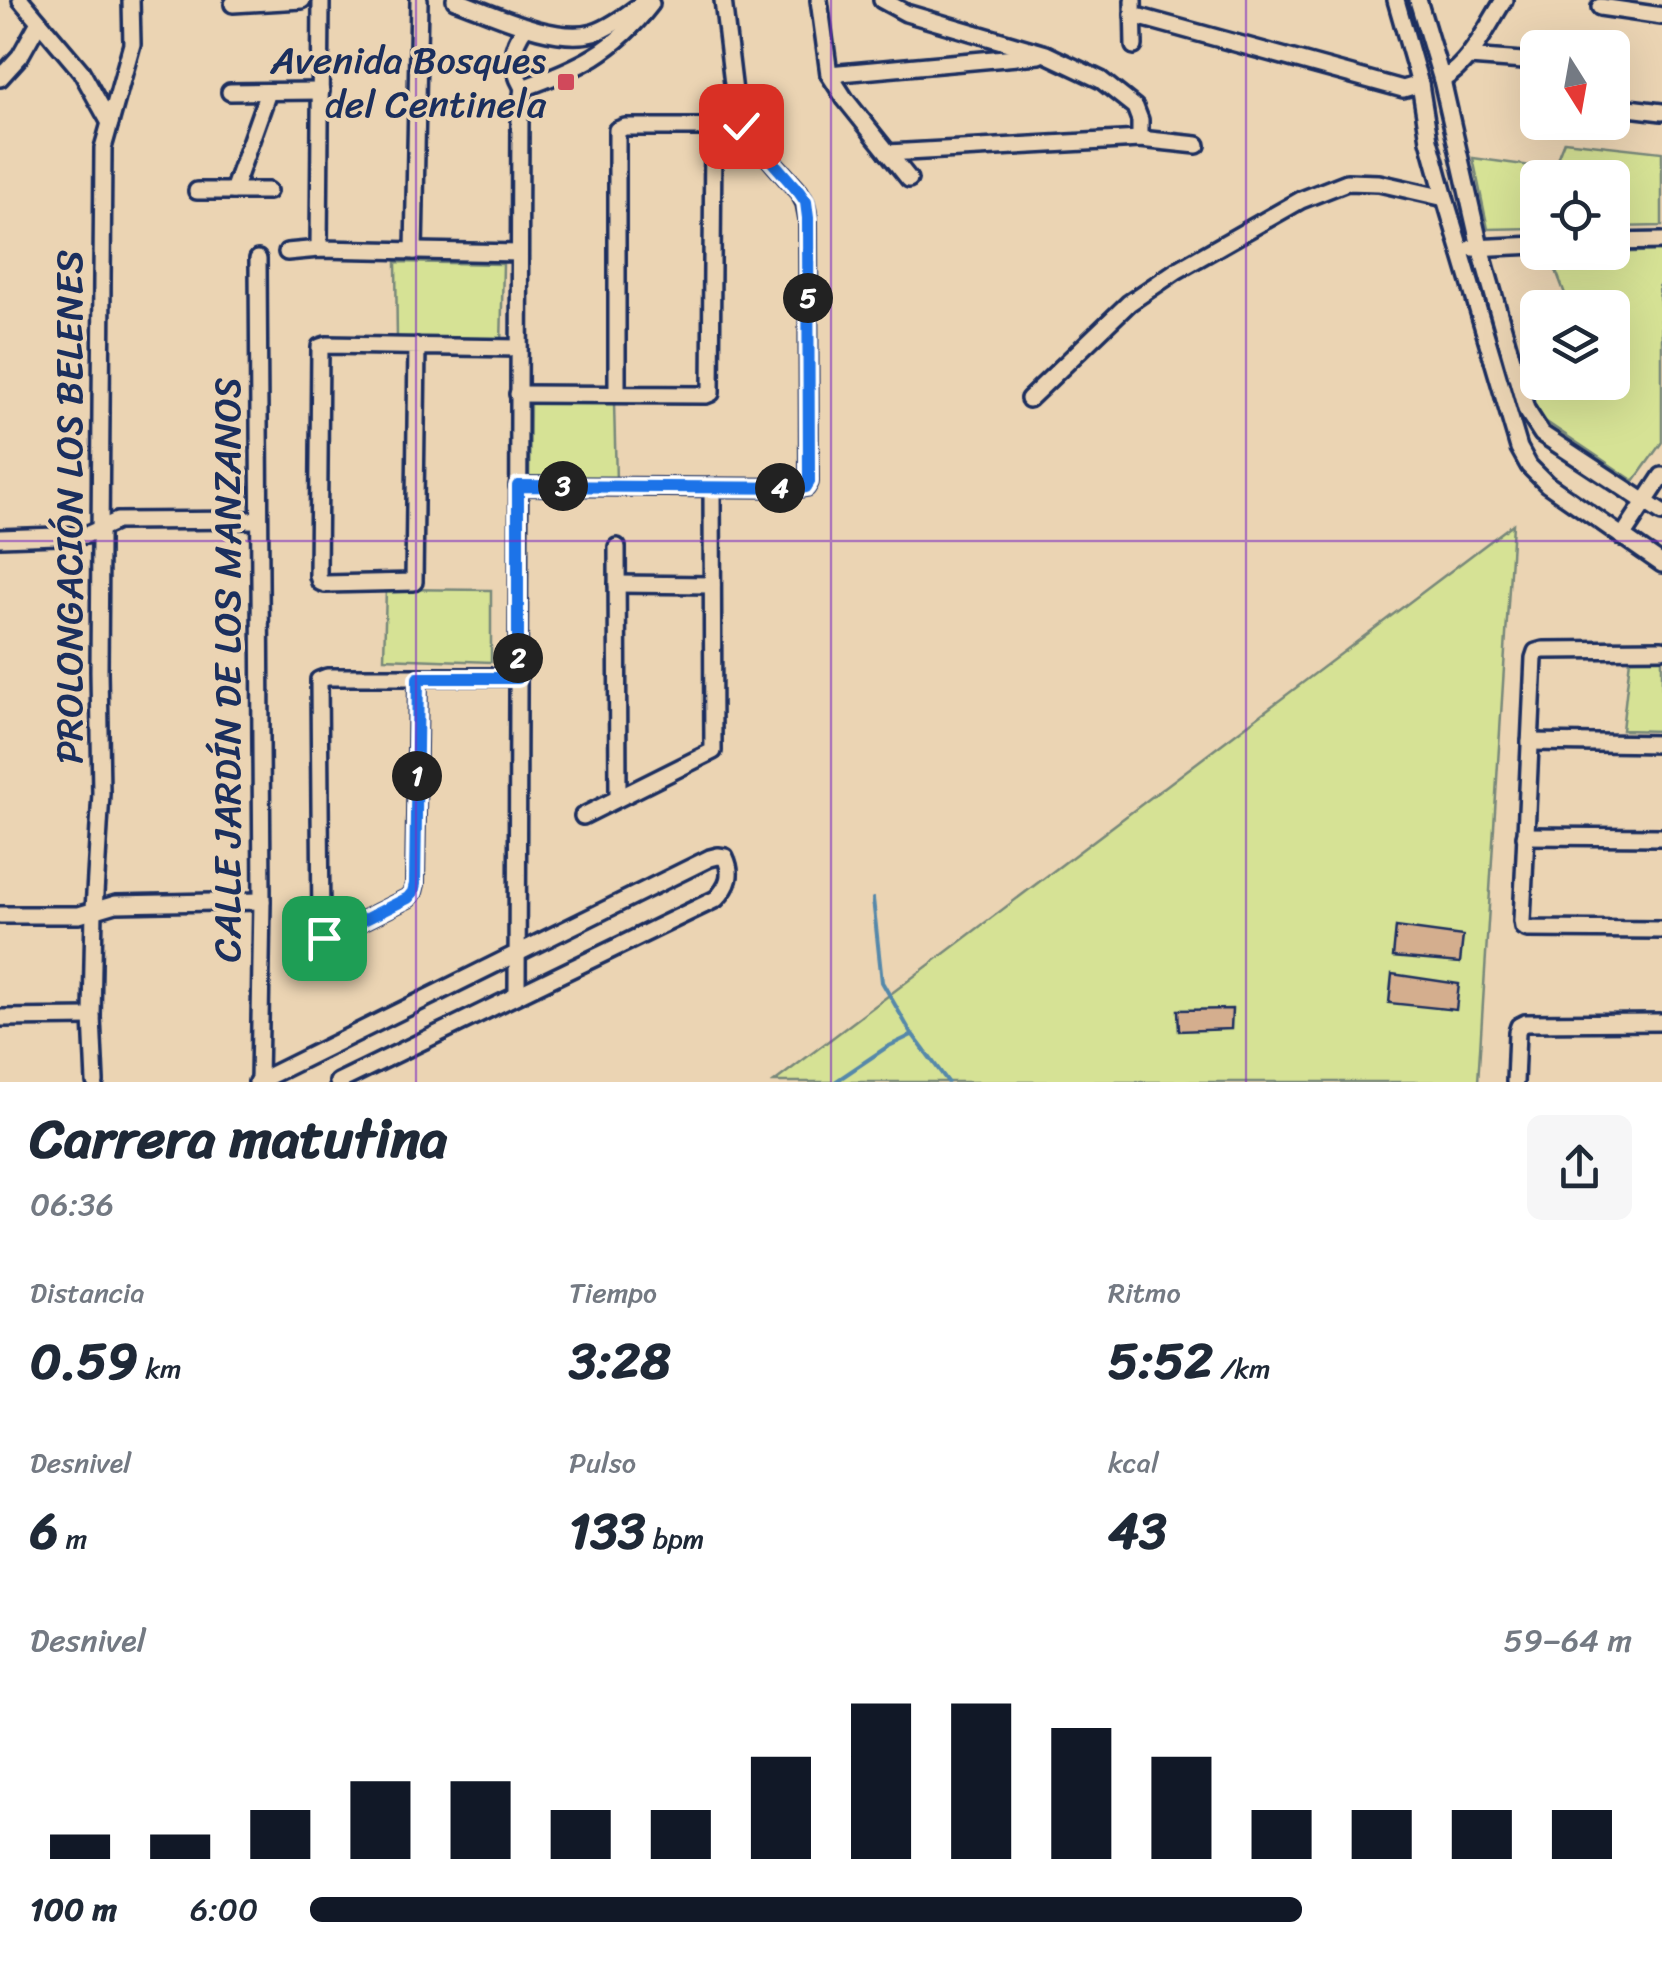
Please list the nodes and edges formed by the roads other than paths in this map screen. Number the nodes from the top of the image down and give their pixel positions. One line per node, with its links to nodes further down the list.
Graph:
1 (21, 0): 18 (street)
2 (132, 0): 36 (street, PROLONGACIÓN LOS BELENES)
3 (302, 0): 14 (street)
4 (321, 0): 33 (street)
5 (419, 0): 51 (street)
6 (455, 0): 19 (street)
7 (650, 0): 20 (street); 24 (street)
8 (723, 0): 64 (street)
9 (818, 0): 26 (street)
10 (882, 0): 22 (street)
11 (1396, 0): 29 (street)
12 (1418, 0): 28 (street)
13 (1504, 0): 23 (street)
14 (233, 4)
15 (1600, 6): 17 (street)
16 (1133, 7): 21 (street); 29 (street)
17 (1662, 16)
18 (40, 22): 27 (street); 36 (street)
19 (526, 26): 20 (street); 30 (street)
20 (581, 35): 24 (street)
21 (1134, 46)
22 (1046, 54): 26 (street); 37 (street)
23 (1468, 57): 25 (street); 28 (street)
24 (591, 60): 30 (street)
25 (1520, 61)
26 (829, 74): 39 (street)
27 (0, 78)
28 (1442, 80): 48 (street)
29 (1420, 84): 44 (street)
30 (523, 88): 53 (street)
31 (230, 92): 32 (street)
32 (268, 92): 33 (street); 42 (street)
33 (320, 92): 49 (street)
34 (1630, 108): 35 (street)
35 (1662, 112)
36 (110, 123): 68 (street, PROLONGACIÓN LOS BELENES)
37 (1140, 139): 38 (street); 39 (street)
38 (1197, 146)
39 (888, 153): 40 (street)
40 (909, 179)
41 (198, 191): 42 (street)
42 (233, 191): 43 (street)
43 (268, 191)
44 (1445, 198): 50 (street); 59 (street)
45 (1662, 241): 46 (street)
46 (1630, 242)
47 (1520, 246): 48 (street)
48 (1480, 247): 50 (street); 60 (street)
49 (320, 249): 51 (street); 52 (street)
50 (1460, 250): 61 (street)
51 (414, 251): 53 (street)
52 (286, 252)
53 (518, 253): 56 (street)
54 (258, 259): 67 (street, CALLE JARDÍN DE LOS MANZANOS)
55 (416, 346): 55 (street); 56 (street)
56 (518, 348): 57 (street)
57 (518, 394): 58 (street); 63 (street)
58 (616, 394): 58 (street)
59 (1029, 399)
60 (1542, 434): 61 (street); 65 (street)
61 (1519, 448): 69 (street)
62 (1662, 476): 65 (street)
63 (518, 486): 64 (street); 77 (street)
64 (712, 487): 74 (street)
65 (1645, 502): 66 (street); 69 (street)
66 (1662, 513)
67 (259, 520): 68 (street); 84 (street, CALLE JARDÍN DE LOS MANZANOS)
68 (101, 528): 70 (street); 85 (street, PROLONGACIÓN LOS BELENES)
69 (1622, 536): 72 (street)
70 (0, 538)
71 (617, 547): 73 (street)
72 (1662, 564)
73 (617, 584): 74 (street); 80 (street)
74 (712, 584): 80 (street)
75 (1662, 649): 78 (street)
76 (418, 678): 76 (street); 77 (street)
77 (518, 678): 88 (street)
78 (1530, 742): 79 (street); 82 (street)
79 (1662, 744)
80 (618, 797): 81 (street)
81 (583, 816)
82 (1525, 836): 83 (street); 87 (street)
83 (1662, 837)
84 (262, 902): 85 (street); 94 (street, CALLE JARDÍN DE LOS MANZANOS)
85 (94, 910): 86 (street); 90 (street, PROLONGACIÓN LOS BELENES)
86 (0, 915)
87 (1662, 930)
88 (517, 953): 89 (street); 89 (street); 94 (street)
89 (517, 994): 95 (street)
90 (92, 1017): 91 (street); 93 (street, PROLONGACIÓN LOS BELENES)
91 (0, 1018)
92 (1662, 1022): 96 (street)
93 (96, 1082)
94 (258, 1082)
95 (338, 1082)
96 (1514, 1082)

